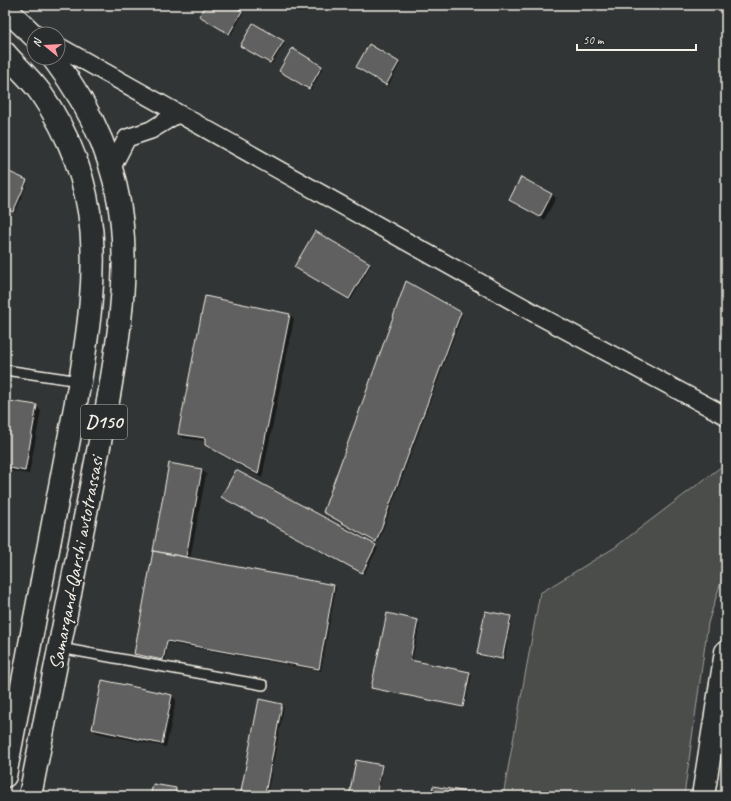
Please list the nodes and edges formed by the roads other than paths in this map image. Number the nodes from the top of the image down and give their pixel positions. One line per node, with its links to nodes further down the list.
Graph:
1 (5, 8): 2 (main road)
2 (26, 27)
3 (66, 51): 6 (street)
4 (5, 53): 9 (main road, Samarqand-Qarshi avtotrassasi / D150)
5 (59, 66): 7 (main road, Samarqand-Qarshi avtotrassasi / D150)
6 (177, 114): 7 (street); 10 (street)
7 (112, 167): 11 (main road, Samarqand-Qarshi avtotrassasi / D150)
8 (5, 370): 9 (lane)
9 (80, 381): 14 (main road, Samarqand-Qarshi avtotrassasi / D150)
10 (726, 416)
11 (58, 648): 13 (lane); 15 (main road, Samarqand-Qarshi avtotrassasi / D150)
12 (726, 652): 16 (main road)
13 (264, 685)
14 (5, 776)
15 (30, 796)
16 (703, 796)

